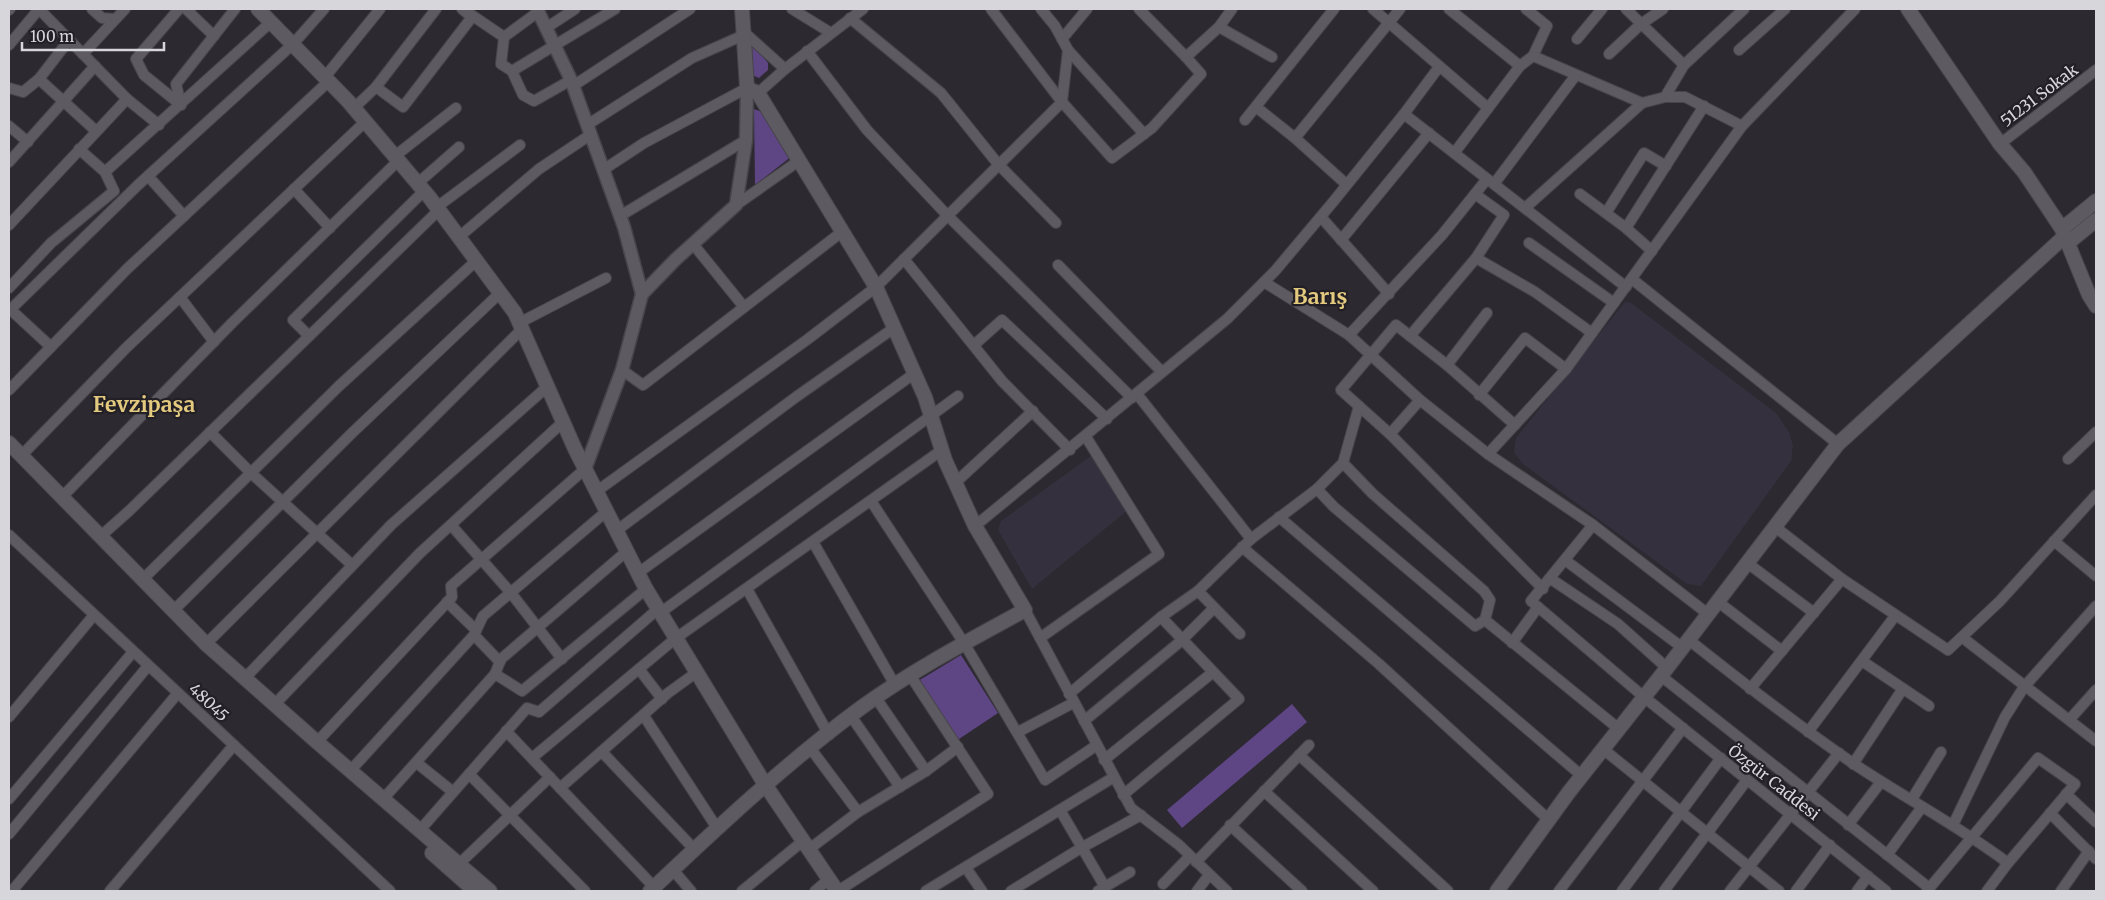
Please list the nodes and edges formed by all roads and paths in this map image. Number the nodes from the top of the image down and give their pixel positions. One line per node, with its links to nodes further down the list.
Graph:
1 (39, 9): 48 (street); 50 (street)
2 (92, 9): 37 (street)
3 (125, 9): 37 (street)
4 (180, 9): 79 (street)
5 (186, 9): 44 (street)
6 (235, 9): 44 (street)
7 (324, 9): 49 (street)
8 (380, 9): 69 (street)
9 (436, 9): 71 (street)
10 (576, 9): 41 (street)
11 (616, 9): 51 (street)
12 (690, 9): 70 (street)
13 (742, 9): 43 (main road)
14 (792, 9): 42 (street)
15 (862, 9): 36 (street)
16 (991, 9): 76 (street)
17 (1042, 9): 46 (street)
18 (1088, 9): 46 (street)
19 (1139, 9): 58 (street)
20 (1232, 9): 40 (street)
21 (1334, 9): 81 (street)
22 (1373, 9): 38 (street)
23 (1400, 9): 38 (street)
24 (1449, 9): 62 (street)
25 (1526, 9): 57 (street)
26 (1626, 9): 39 (street)
27 (1663, 9): 39 (street)
28 (1744, 9): 60 (street)
29 (1785, 9): 53 (street)
30 (1855, 9): 90 (street)
31 (1908, 9): 98 (main road)
32 (537, 10): 41 (street); 45 (street)
33 (1598, 10): 47 (street)
34 (466, 12): 45 (street); 71 (street)
35 (264, 13): 49 (main road); 79 (street)
36 (850, 18): 42 (street); 106 (street)
37 (115, 19): 55 (street)
38 (1388, 23): 63 (street); 95 (street)
39 (1641, 24): 56 (street); 60 (street)
40 (1219, 27): 58 (street); 59 (street)
41 (546, 28): 51 (street)
42 (831, 33): 54 (street)
43 (746, 34): 64 (street); 73 (main road); 91 (street)
44 (214, 36): 79 (street)
45 (504, 37): 66 (street)
46 (1062, 39): 52 (street)
47 (1577, 39)
48 (69, 40): 55 (street); 68 (street)
49 (293, 44): 69 (main road); 110 (street)
50 (9, 45)
51 (554, 46): 66 (street); 70 (street)
52 (1068, 50): 76 (street); 94 (street)
53 (1739, 50)
54 (807, 51): 64 (street); 122 (street)
55 (83, 54): 61 (street)
56 (1609, 54)
57 (1533, 56): 62 (street); 67 (street)
58 (1186, 57): 94 (street)
59 (1272, 57)
60 (1684, 65): 74 (street)
61 (95, 66): 75 (street); 77 (street)
62 (1520, 66): 84 (street)
63 (1439, 67): 84 (street); 85 (street)
64 (785, 69): 73 (street)
65 (2096, 70): 98 (street, 51231 Sokak)
66 (512, 71): 70 (street)
67 (1576, 75): 78 (street); 111 (street)
68 (39, 79): 72 (street); 77 (street)
69 (327, 79): 82 (main road); 123 (street)
70 (572, 83): 91 (street)
71 (376, 87): 82 (street)
72 (9, 88)
73 (752, 90): 96 (street); 104 (main road); 108 (street)
74 (1665, 97): 78 (street); 80 (street)
75 (127, 99): 88 (street); 92 (street)
76 (1062, 102): 94 (street); 106 (street)
77 (62, 103): 92 (street); 97 (street)
78 (1642, 103): 120 (street)
79 (181, 105): 88 (street)
80 (1704, 106): 90 (street); 107 (street)
81 (1256, 107): 86 (street); 95 (street)
82 (354, 108): 87 (main road)
83 (456, 108): 103 (street)
84 (1488, 108): 102 (street)
85 (1404, 114): 93 (street); 112 (street)
86 (1245, 120)
87 (366, 121): 103 (main road); 114 (street)
88 (159, 125): 109 (street)
89 (9, 126): 97 (street)
90 (1742, 126): 137 (street)
91 (589, 130): 108 (street); 133 (street)
92 (96, 131): 100 (street)
93 (1429, 133): 102 (street); 134 (street)
94 (1144, 134)
95 (1295, 138): 112 (street)
96 (746, 140): 118 (street); 124 (street)
97 (28, 142): 105 (street)
98 (2000, 144): 132 (main road)
99 (520, 145): 119 (street)
100 (80, 148): 109 (street); 128 (street)
101 (459, 148): 113 (street)
102 (1455, 152): 111 (street)
103 (397, 158): 113 (main road); 129 (street)
104 (800, 160): 118 (street); 131 (main road)
105 (9, 162)
106 (998, 164): 122 (street); 127 (street)
107 (1666, 166): 121 (street); 130 (street)
108 (603, 170): 124 (street)
109 (105, 172): 146 (street)
110 (148, 176): 123 (street); 154 (street)
111 (1490, 181): 115 (street); 120 (street)
112 (1346, 184): 125 (street)
113 (421, 187): 119 (main road); 160 (street)
114 (294, 189): 129 (street); 150 (street)
115 (1475, 194): 139 (street); 149 (street)
116 (1580, 194): 121 (street)
117 (2096, 201): 132 (main road)
118 (736, 206): 136 (street)
119 (438, 208): 133 (main road); 160 (street)
120 (1525, 208): 144 (street)
121 (1606, 213): 130 (street)
122 (947, 214): 138 (street); 175 (street)
123 (184, 216): 164 (street)
124 (620, 216): 148 (street)
125 (1320, 217): 134 (street); 143 (street)
126 (2096, 220): 132 (main road)
127 (1056, 223)
128 (9, 225)
129 (330, 228): 162 (street)
130 (1626, 228): 137 (street)
131 (843, 231): 145 (main road); 153 (street)
132 (2065, 235): 152 (main road); 188 (main road)
133 (459, 237): 140 (main road)
134 (1341, 240): 149 (street)
135 (1528, 243): 151 (street)
136 (693, 244): 148 (street); 153 (street)
137 (1652, 251): 144 (street)
138 (904, 258): 145 (street); 163 (street)
139 (1476, 258): 158 (street); 161 (street)
140 (476, 261): 147 (main road); 196 (street)
141 (1058, 265): 169 (street)
142 (606, 278): 156 (street)
143 (1264, 282): 159 (street); 169 (street)
144 (1629, 283): 151 (street); 188 (street)
145 (876, 287): 157 (main road); 199 (street)
146 (9, 288)
147 (500, 293): 156 (main road); 203 (street)
148 (642, 294): 167 (street)
149 (1389, 294): 159 (street)
150 (180, 297): 162 (street); 192 (street)
151 (1614, 303): 158 (street)
152 (2096, 306)
153 (744, 307): 167 (street)
154 (9, 310): 164 (street)
155 (1487, 313): 166 (street)
156 (521, 326): 171 (main road); 211 (street)
157 (894, 328): 170 (main road); 210 (street)
158 (1592, 333): 168 (street)
159 (1349, 335): 165 (street)
160 (309, 336): 183 (street)
161 (1410, 336): 165 (street); 166 (street)
162 (214, 342): 201 (street)
163 (974, 345): 178 (street); 180 (street)
164 (51, 347): 172 (street)
165 (1372, 356): 176 (street); 177 (street)
166 (1447, 365): 173 (street)
167 (622, 370): 195 (street)
168 (1566, 370): 173 (street); 182 (street)
169 (1162, 372): 175 (street)
170 (915, 373): 179 (main road); 223 (street)
171 (548, 386): 181 (main road); 222 (street)
172 (9, 390)
173 (1479, 395): 182 (street)
174 (958, 396): 179 (street)
175 (1134, 396): 180 (street); 214 (street)
176 (1420, 400): 185 (street); 191 (street)
177 (1359, 406): 185 (street); 194 (street)
178 (1033, 411): 190 (street); 197 (street)
179 (931, 416): 189 (main road); 240 (street)
180 (1107, 419): 186 (street)
181 (564, 422): 195 (main road); 206 (street)
182 (1515, 425): 191 (street)
183 (210, 432): 196 (street); 213 (street)
184 (2096, 432): 193 (street)
185 (1390, 434): 230 (street)
186 (1086, 436): 190 (street); 251 (street)
187 (9, 443): 192 (main road)
188 (1838, 444): 209 (main road)
189 (942, 450): 197 (main road); 202 (street)
190 (1070, 450): 208 (street)
191 (1488, 454): 207 (street)
192 (15, 456): 201 (main road); 227 (main road)
193 (2068, 459)
194 (1344, 463): 198 (street); 246 (street)
195 (586, 469): 199 (main road); 219 (street)
196 (251, 473): 203 (street); 227 (street)
197 (955, 482): 208 (main road)
198 (1317, 489): 205 (street); 246 (street)
199 (596, 491): 204 (main road)
200 (2096, 495): 215 (street)
201 (63, 496): 213 (main road)
202 (871, 501): 216 (street); 254 (street)
203 (283, 502): 211 (street); 238 (street)
204 (607, 512): 210 (main road); 232 (street)
205 (1279, 517): 214 (street); 314 (street)
206 (451, 525): 219 (street); 281 (street)
207 (1594, 525): 220 (street); 242 (street)
208 (975, 526): 239 (main road)
209 (1774, 526): 221 (main road); 226 (street)
210 (616, 531): 218 (main road)
211 (317, 532): 222 (street); 256 (street)
212 (9, 535): 243 (street, 48045)
213 (102, 535): 227 (main road)
214 (1251, 539): 217 (street)
215 (2054, 541): 224 (street); 252 (street)
216 (813, 542): 229 (street); 271 (street)
217 (1242, 547): 231 (street); 339 (street)
218 (626, 551): 223 (main road); 247 (street)
219 (482, 559): 232 (street); 234 (street)
220 (1565, 560): 225 (street); 257 (street)
221 (1746, 562): 233 (main road); 241 (street)
222 (352, 565): 270 (street)
223 (638, 573): 228 (main road)
224 (2096, 576)
225 (1551, 579): 230 (street); 266 (street)
226 (1842, 579): 241 (street); 244 (street)
227 (142, 580): 238 (main road)
228 (646, 589): 240 (main road); 260 (street)
229 (747, 589): 250 (street); 293 (street)
230 (1543, 589): 236 (street)
231 (1198, 592): 237 (street); 245 (street)
232 (510, 593): 247 (street); 248 (street)
233 (1718, 601): 242 (main road); 258 (street)
234 (447, 602): 248 (street); 295 (street)
235 (2096, 606): 272 (street)
236 (1538, 607): 255 (street); 277 (street, Özgür Caddesi)
237 (1214, 608): 249 (street); 253 (street)
238 (174, 610): 256 (main road)
239 (1025, 610): 251 (street); 254 (main road)
240 (659, 611): 250 (main road); 290 (street)
241 (1814, 613): 258 (street)
242 (1708, 614): 257 (main road)
243 (94, 615): 259 (street, 48045); 285 (street)
244 (1895, 616): 252 (street); 261 (street)
245 (1161, 617): 253 (street); 279 (street)
246 (1485, 620): 255 (street)
247 (538, 627): 260 (street); 262 (street)
248 (475, 632): 262 (street); 311 (street)
249 (1240, 634)
250 (676, 638): 264 (street); 265 (main road)
251 (1040, 638): 279 (street)
252 (1963, 638): 272 (street)
253 (1181, 641): 267 (street); 287 (street)
254 (964, 643): 269 (main road); 291 (street)
255 (1512, 643): 289 (street)
256 (206, 644): 270 (main road)
257 (1686, 644): 266 (main road); 273 (street)
258 (1782, 651): 273 (street)
259 (133, 652): 263 (street, 48045); 329 (street)
260 (562, 659): 268 (street)
261 (1862, 661): 274 (street); 292 (street)
262 (500, 662): 268 (street)
263 (148, 666): 276 (street, 48045); 347 (street)
264 (639, 669): 280 (street); 306 (street)
265 (696, 672): 280 (street); 320 (main road)
266 (1664, 672): 277 (main road); 325 (street)
267 (1212, 673): 308 (street); 327 (street)
268 (495, 674): 309 (street)
269 (910, 675): 271 (main road); 299 (street)
270 (245, 678): 281 (main road)
271 (895, 685): 278 (main road)
272 (2024, 686): 286 (street); 343 (street)
273 (1750, 689): 292 (street)
274 (1902, 690): 282 (street); 310 (street)
275 (2096, 690): 286 (street)
276 (178, 693): 296 (street, 48045); 369 (street)
277 (1644, 697): 288 (street, Özgür Caddesi); 289 (main road)
278 (876, 698): 284 (main road); 312 (street)
279 (1071, 698): 287 (street); 291 (street)
280 (662, 699): 283 (street)
281 (274, 705): 295 (main road)
282 (1929, 706)
283 (644, 716): 302 (street); 344 (street)
284 (852, 716): 293 (main road); 321 (street)
285 (9, 717)
286 (2070, 719): 294 (street)
287 (1084, 722): 297 (street)
288 (1683, 728): 307 (street, Özgür Caddesi); 318 (street)
289 (1619, 729): 300 (main road)
290 (506, 731): 306 (street); 313 (street)
291 (1018, 732): 297 (street)
292 (1808, 732): 304 (street)
293 (829, 735): 301 (main road)
294 (2096, 740)
295 (317, 742): 311 (main road); 372 (main road)
296 (234, 745): 370 (street); 371 (street, 48045)
297 (1097, 745): 308 (street)
298 (1309, 745): 305 (street)
299 (958, 747): 312 (street); 365 (street)
300 (1604, 748): 314 (main road); 318 (street)
301 (811, 749): 320 (main road); 333 (street)
302 (602, 752): 322 (street); 352 (street)
303 (1941, 752): 330 (street)
304 (1839, 753): 310 (street); 325 (street)
305 (1299, 755): 323 (street); 385 (street)
306 (532, 758): 315 (street)
307 (1721, 758): 317 (street, Özgür Caddesi); 334 (street)
308 (1104, 760): 316 (street)
309 (417, 763): 324 (street); 328 (street)
310 (1853, 764): 319 (street)
311 (351, 770): 328 (main road)
312 (926, 771): 321 (street)
313 (469, 774): 324 (street); 336 (street)
314 (1582, 776): 339 (main road)
315 (550, 777): 322 (street); 336 (street)
316 (1114, 777): 327 (street); 332 (street)
317 (1747, 780): 338 (street, Özgür Caddesi); 346 (street)
318 (1644, 781): 334 (street); 387 (street)
319 (1881, 782): 330 (street); 342 (street)
320 (766, 786): 344 (main road); 350 (main road)
321 (900, 787): 333 (street)
322 (560, 788): 366 (street)
323 (1264, 791): 341 (street); 384 (street)
324 (453, 792): 345 (street)
325 (1808, 794): 338 (street); 342 (street)
326 (2066, 794): 335 (street); 340 (street); 348 (street)
327 (1123, 795): 337 (street)
328 (384, 798): 345 (main road)
329 (9, 799)
330 (1912, 799): 331 (street)
331 (1922, 807): 343 (street); 353 (street)
332 (1060, 810): 351 (street); 359 (street)
333 (858, 812): 350 (street)
334 (1681, 812): 346 (street); 388 (street)
335 (2050, 813): 354 (street); 356 (street)
336 (510, 815): 357 (street); 374 (street)
337 (1141, 815): 351 (street); 355 (street)
338 (1792, 815): 349 (street, Özgür Caddesi); 358 (street)
339 (1549, 820): 386 (main road)
340 (2096, 822)
341 (1230, 825): 355 (street); 383 (street)
342 (1848, 825): 353 (street)
343 (1953, 825): 348 (street)
344 (717, 828): 352 (main road)
345 (420, 830): 357 (main road)
346 (1708, 833): 358 (street); 389 (street)
347 (9, 834)
348 (1972, 836): 356 (street); 368 (street)
349 (1830, 845): 363 (street, Özgür Caddesi); 392 (street)
350 (806, 846): 365 (main road); 376 (street)
351 (1081, 848): 367 (street); 380 (street)
352 (694, 849): 360 (main road)
353 (1887, 855): 368 (street)
354 (2093, 855): 396 (street)
355 (1193, 859): 362 (street); 364 (street)
356 (2008, 863): 395 (street)
357 (459, 864): 373 (main road)
358 (1748, 866): 390 (street); 391 (street)
359 (966, 868): 378 (street); 379 (street)
360 (673, 870): 366 (main road); 375 (street)
361 (1130, 872): 367 (street)
362 (1210, 875): 381 (street); 382 (street)
363 (1868, 876): 393 (street); 394 (street, Özgür Caddesi)
364 (1163, 884)
365 (834, 887): 377 (street)
366 (652, 889)
367 (1102, 889)
368 (1928, 889)
369 (12, 891)
370 (110, 891)
371 (390, 891)
372 (475, 891)
373 (490, 891)
374 (585, 891)
375 (691, 891)
376 (742, 891)
377 (815, 891)
378 (926, 891)
379 (982, 891)
380 (1011, 891)
381 (1197, 891)
382 (1227, 891)
383 (1302, 891)
384 (1373, 891)
385 (1448, 891)
386 (1497, 891)
387 (1559, 891)
388 (1622, 891)
389 (1664, 891)
390 (1730, 891)
391 (1779, 891)
392 (1796, 891)
393 (1857, 891)
394 (1886, 891)
395 (1987, 891)
396 (2060, 891)

